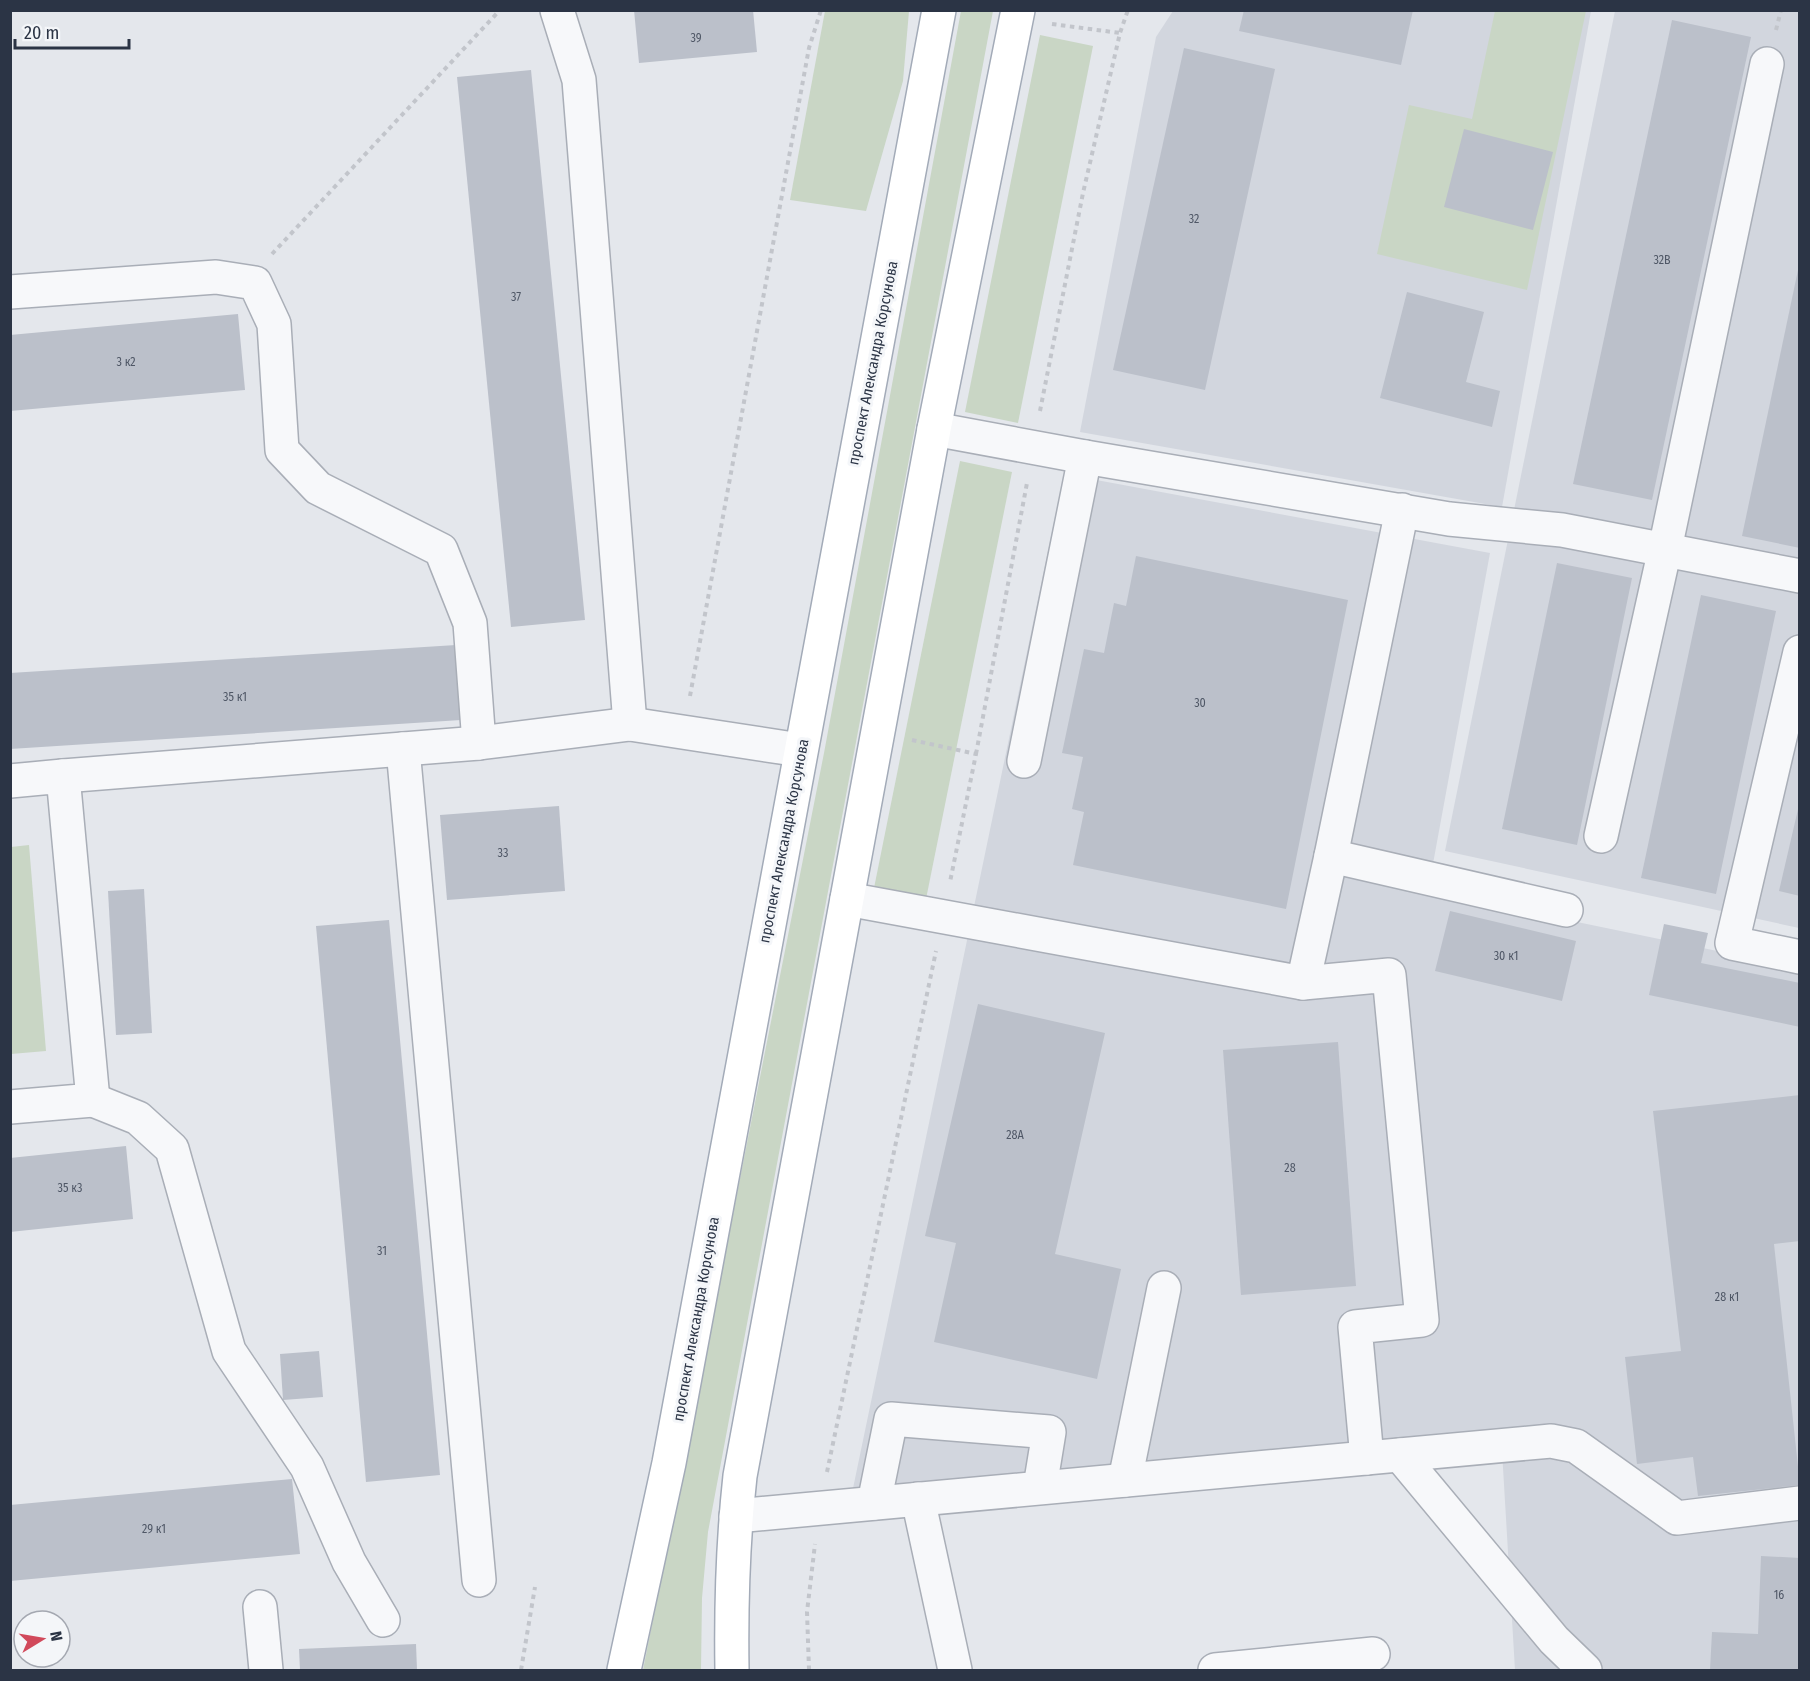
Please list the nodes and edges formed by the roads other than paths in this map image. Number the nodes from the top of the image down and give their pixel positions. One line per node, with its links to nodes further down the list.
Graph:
1 (557, 10): 12 (street)
2 (939, 10): 15 (main road, проспект Александра Корсунова)
3 (1018, 10): 6 (main road)
4 (1767, 64): 9 (street)
5 (10, 292): 13 (street)
6 (934, 429): 7 (street); 21 (main road)
7 (1086, 457): 8 (street); 16 (street)
8 (1402, 510): 9 (street); 20 (street)
9 (1665, 549): 10 (street); 19 (street)
10 (1800, 576)
11 (1800, 652): 23 (street)
12 (630, 724): 13 (street); 15 (street)
13 (479, 743): 14 (street)
14 (403, 749): 17 (street); 36 (street)
15 (800, 750): 41 (main road, проспект Александра Корсунова)
16 (1024, 761)
17 (63, 776): 18 (street); 25 (street)
18 (10, 781)
19 (1601, 836)
20 (1331, 856): 22 (street); 24 (street)
21 (847, 898): 24 (street); 35 (main road)
22 (1566, 910)
23 (1800, 957)
24 (1303, 983): 29 (street)
25 (93, 1100): 26 (street); 38 (street)
26 (10, 1107)
27 (1164, 1288): 30 (street)
28 (1400, 1455): 29 (street); 34 (street); 45 (street)
29 (1367, 1458): 30 (street)
30 (1125, 1480): 31 (street)
31 (1040, 1487): 32 (street); 33 (street)
32 (918, 1499): 33 (street); 43 (street)
33 (874, 1503): 35 (street)
34 (1800, 1503)
35 (736, 1516): 42 (main road)
36 (479, 1580)
37 (260, 1607): 40 (street)
38 (383, 1620)
39 (1373, 1654): 44 (street)
40 (266, 1671)
41 (624, 1671)
42 (732, 1671)
43 (955, 1671)
44 (1215, 1671)
45 (1585, 1671)

